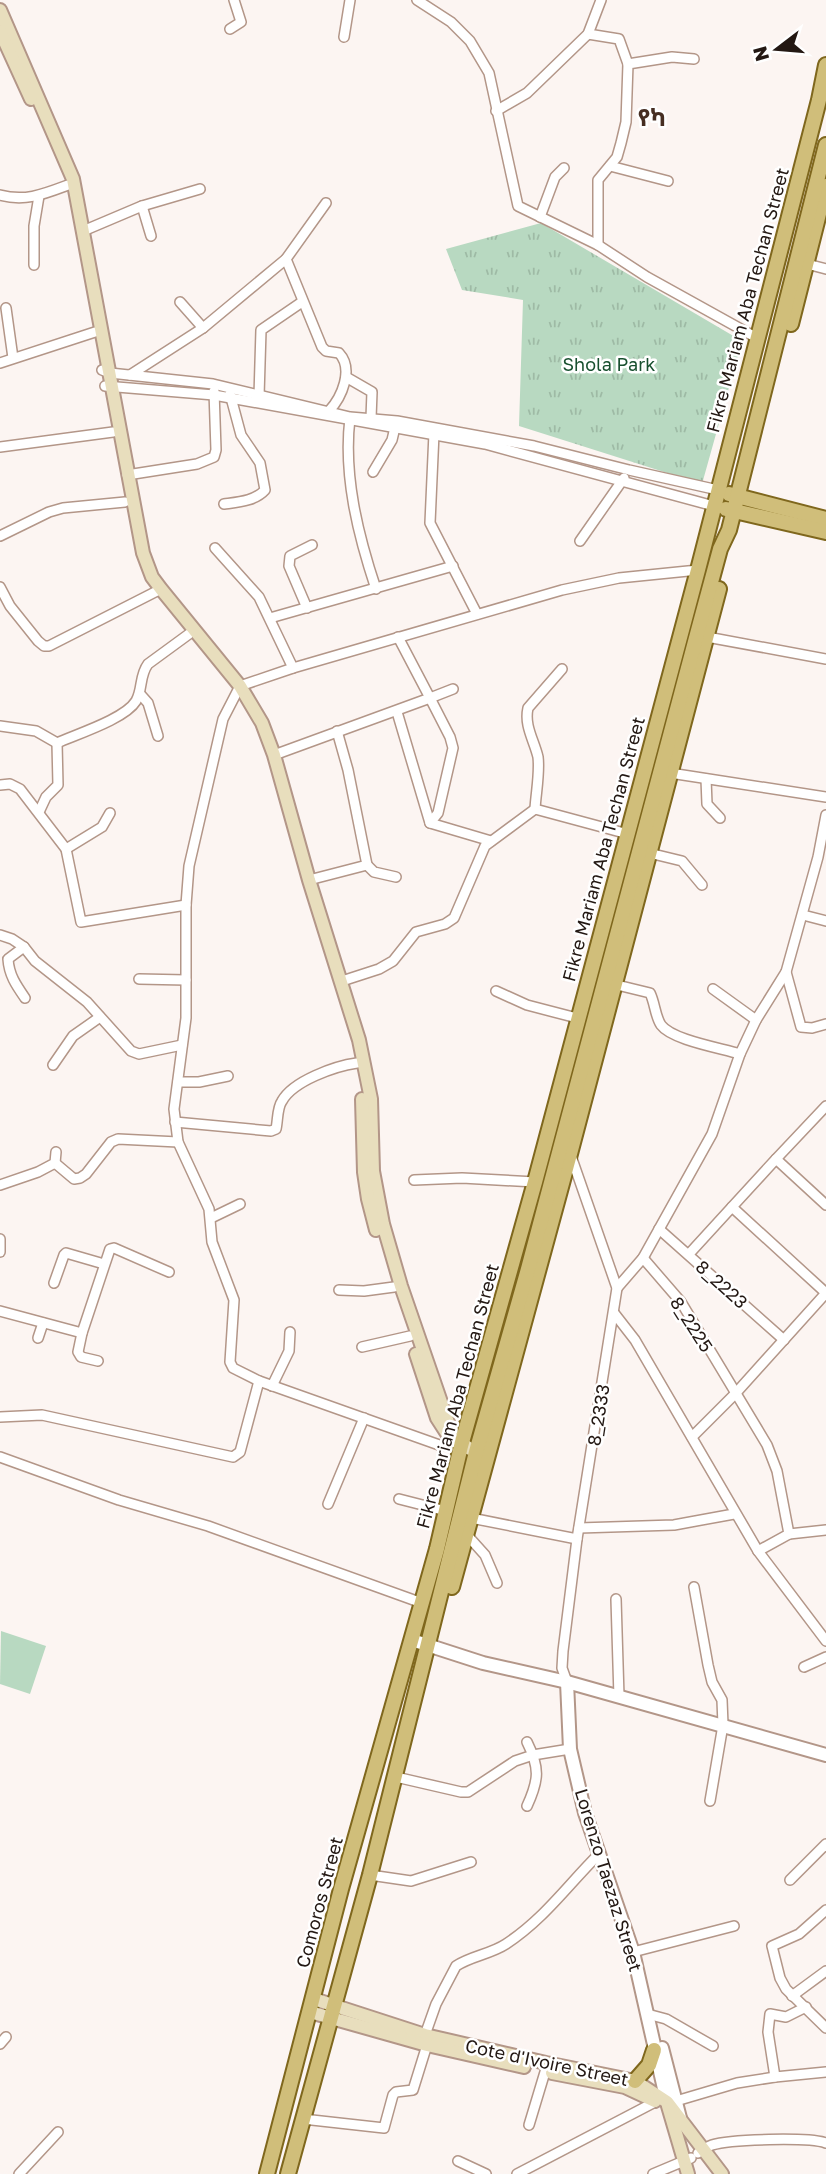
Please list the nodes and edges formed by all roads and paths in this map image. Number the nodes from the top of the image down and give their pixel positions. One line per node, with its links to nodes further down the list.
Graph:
1 (234, 0): 6 (street)
2 (350, 0): 9 (street)
3 (417, 0): 14 (street)
4 (601, 0): 8 (street)
5 (0, 10): 15 (main road)
6 (230, 29)
7 (0, 32): 15 (main road)
8 (588, 34): 11 (street); 14 (street)
9 (344, 37)
10 (694, 59): 11 (street)
11 (628, 64): 17 (street)
12 (826, 65): 13 (main road, Fikre Mariam Aba Techan Street)
13 (823, 101): 40 (main road, Fikre Mariam Aba Techan Street)
14 (496, 111): 27 (street)
15 (44, 119): 20 (main road); 28 (main road)
16 (826, 145): 57 (main road, Fikre Mariam Aba Techan Street)
17 (610, 166): 19 (street); 30 (street)
18 (564, 168): 27 (street)
19 (668, 181)
20 (68, 185): 24 (street); 39 (main road)
21 (826, 186): 32 (main road)
22 (200, 190): 26 (street)
23 (0, 194): 24 (street)
24 (39, 196): 33 (street)
25 (326, 203): 31 (street)
26 (142, 206): 28 (street); 29 (street)
27 (540, 217): 30 (street)
28 (83, 231): 45 (main road)
29 (151, 236)
30 (598, 245): 40 (street)
31 (286, 259): 36 (street); 38 (street)
32 (807, 264): 34 (street); 57 (main road)
33 (34, 265)
34 (826, 269)
35 (180, 302): 38 (street)
36 (302, 302): 44 (street); 49 (street)
37 (6, 308): 41 (street)
38 (203, 328): 43 (street)
39 (95, 332): 41 (street); 45 (main road)
40 (757, 338): 62 (main road, Fikre Mariam Aba Techan Street)
41 (13, 358): 42 (street)
42 (0, 363)
43 (130, 375): 45 (street); 46 (street)
44 (346, 377): 50 (street); 51 (street)
45 (107, 379): 48 (street); 54 (main road); 60 (main road)
46 (213, 384): 47 (street); 48 (street)
47 (230, 394): 48 (street); 49 (street); 52 (street); 65 (street)
48 (214, 395): 60 (street)
49 (259, 396): 50 (street)
50 (329, 411): 52 (street)
51 (371, 418): 52 (street); 53 (street)
52 (349, 419): 53 (street); 78 (street)
53 (396, 425): 55 (street); 59 (street)
54 (113, 432): 56 (street); 64 (main road)
55 (434, 432): 58 (street); 61 (street); 75 (street)
56 (0, 447)
57 (747, 453): 63 (main road, Fikre Mariam Aba Techan Street)
58 (629, 471): 61 (street); 62 (street)
59 (373, 472)
60 (127, 475): 79 (main road)
61 (623, 480): 66 (street); 72 (street)
62 (718, 490): 63 (main road); 66 (main road, Fikre Mariam Aba Techan Street)
63 (737, 496): 67 (main road, Fikre Mariam Aba Techan Street); 68 (main road)
64 (125, 502): 71 (street); 79 (main road)
65 (224, 504)
66 (714, 506): 67 (main road); 76 (main road, Fikre Mariam Aba Techan Street)
67 (733, 511): 69 (main road, Fikre Mariam Aba Techan Street); 70 (main road)
68 (826, 519)
69 (729, 530): 85 (main road); 99 (main road, Fikre Mariam Aba Techan Street)
70 (826, 532)
71 (1, 534)
72 (580, 541)
73 (312, 545): 80 (street)
74 (215, 548): 82 (street)
75 (453, 566): 78 (street); 81 (street)
76 (698, 570): 81 (street); 99 (main road, Fikre Mariam Aba Techan Street)
77 (0, 587): 79 (street)
78 (376, 589): 80 (street)
79 (158, 591): 83 (main road); 89 (main road)
80 (307, 608): 82 (street)
81 (477, 614): 84 (street)
82 (270, 618): 87 (street)
83 (189, 634): 89 (main road); 91 (street)
84 (398, 637): 87 (street); 92 (street)
85 (707, 637): 86 (street); 99 (main road)
86 (826, 659)
87 (293, 667): 89 (street)
88 (562, 669): 103 (street)
89 (237, 689): 98 (main road); 118 (street); 121 (main road)
90 (453, 689): 92 (street)
91 (140, 694): 96 (street); 97 (street)
92 (430, 698): 93 (street); 108 (street)
93 (397, 712): 95 (street); 108 (street)
94 (0, 726): 97 (street)
95 (337, 731): 98 (street); 114 (street)
96 (158, 736)
97 (57, 743): 104 (street)
98 (274, 755): 116 (main road)
99 (659, 768): 100 (street); 110 (main road, Fikre Mariam Aba Techan Street); 113 (main road); 187 (main road, Fikre Mariam Aba Techan Street)
100 (706, 779): 102 (street); 107 (street)
101 (0, 785): 104 (street)
102 (826, 797)
103 (535, 809): 110 (street); 111 (street)
104 (38, 812): 112 (street)
105 (110, 813): 112 (street)
106 (826, 815): 109 (street)
107 (720, 818)
108 (430, 823): 111 (street)
109 (825, 828): 119 (street)
110 (628, 834): 133 (main road, Fikre Mariam Aba Techan Street)
111 (491, 841): 127 (street)
112 (66, 849): 118 (street)
113 (649, 853): 117 (street); 128 (main road)
114 (367, 865): 115 (street); 116 (street)
115 (396, 877)
116 (309, 880): 121 (main road)
117 (702, 885)
118 (186, 905): 126 (street)
119 (803, 915): 120 (street); 124 (street)
120 (826, 921)
121 (319, 925): 127 (main road); 138 (main road)
122 (0, 935): 123 (street)
123 (24, 947): 131 (street); 132 (street)
124 (786, 972): 134 (street); 135 (street)
125 (139, 979): 126 (street)
126 (186, 980): 136 (street)
127 (342, 981): 152 (main road)
128 (613, 984): 137 (street); 146 (main road)
129 (713, 989): 134 (street)
130 (496, 991): 133 (street)
131 (25, 998)
132 (100, 1017): 136 (street); 139 (street)
133 (577, 1018): 150 (main road, Fikre Mariam Aba Techan Street)
134 (756, 1020): 137 (street)
135 (826, 1024)
136 (182, 1045): 141 (street)
137 (740, 1054): 157 (street)
138 (357, 1062): 143 (street); 152 (main road)
139 (53, 1065)
140 (228, 1076): 141 (street)
141 (178, 1082): 143 (street)
142 (824, 1111): 147 (street)
143 (175, 1122): 144 (street)
144 (178, 1142): 148 (street); 156 (street)
145 (56, 1152): 148 (street)
146 (570, 1154): 166 (street, 8_2333); 193 (main road)
147 (776, 1159): 154 (street); 155 (street)
148 (55, 1163): 151 (street)
149 (414, 1180): 150 (street)
150 (535, 1182): 186 (main road, Fikre Mariam Aba Techan Street)
151 (0, 1185)
152 (372, 1197): 165 (main road); 184 (main road)
153 (240, 1204): 156 (street)
154 (826, 1205)
155 (732, 1207): 160 (street); 168 (street)
156 (211, 1218): 179 (street)
157 (659, 1229): 160 (street, 8_2223); 161 (street)
158 (0, 1239): 159 (street)
159 (0, 1252)
160 (689, 1254): 176 (street, 8_2223)
161 (643, 1258): 166 (street); 181 (street, 8_2225)
162 (104, 1264): 163 (street); 164 (street); 173 (street)
163 (169, 1272)
164 (54, 1283)
165 (394, 1287): 167 (street); 174 (main road)
166 (617, 1287): 170 (street, 8_2333)
167 (339, 1290)
168 (826, 1293): 176 (street)
169 (0, 1311): 171 (street)
170 (614, 1313): 185 (street); 194 (street, 8_2333)
171 (43, 1323): 173 (street); 175 (street)
172 (290, 1332): 180 (street)
173 (82, 1333): 178 (street)
174 (410, 1336): 177 (street); 184 (main road)
175 (38, 1338)
176 (783, 1340): 181 (street)
177 (362, 1347)
178 (98, 1361)
179 (259, 1381): 180 (street); 182 (street)
180 (272, 1386): 183 (street)
181 (735, 1394): 185 (street); 196 (street, 8_2225)
182 (0, 1417)
183 (364, 1418): 186 (street); 190 (street)
184 (446, 1427): 186 (main road)
185 (692, 1437): 192 (street)
186 (459, 1444): 187 (main road); 191 (main road, Fikre Mariam Aba Techan Street)
187 (476, 1452): 204 (main road, Fikre Mariam Aba Techan Street)
188 (0, 1457): 203 (street)
189 (399, 1499): 191 (street)
190 (328, 1504)
191 (446, 1511): 203 (main road, Fikre Mariam Aba Techan Street)
192 (734, 1514): 194 (street); 199 (street)
193 (471, 1518): 197 (main road); 198 (street)
194 (579, 1528): 198 (street, 8_2333)
195 (826, 1530): 196 (street)
196 (789, 1534): 199 (street)
197 (467, 1535): 200 (street); 204 (main road)
198 (577, 1539): 210 (street, 8_2333)
199 (758, 1551): 206 (street)
200 (497, 1583)
201 (694, 1587): 212 (street)
202 (616, 1599): 211 (street)
203 (422, 1603): 205 (main road, Fikre Mariam Aba Techan Street)
204 (434, 1622): 207 (main road, Fikre Mariam Aba Techan Street)
205 (411, 1640): 207 (street); 225 (main road, Comoros Street)
206 (826, 1641)
207 (429, 1645): 210 (street); 217 (main road)
208 (826, 1657): 209 (street)
209 (804, 1667)
210 (567, 1682): 211 (street); 214 (street, Lorenzo Taezaz Street)
211 (619, 1697): 212 (street)
212 (723, 1726): 216 (street); 218 (street)
213 (527, 1742): 215 (street)
214 (570, 1749): 215 (street); 221 (street, Lorenzo Taezaz Street)
215 (533, 1755): 217 (street); 219 (street)
216 (826, 1755)
217 (396, 1777): 223 (main road)
218 (710, 1801)
219 (527, 1806)
220 (826, 1844): 224 (street)
221 (598, 1855): 229 (street, Lorenzo Taezaz Street); 237 (street)
222 (471, 1862): 223 (street)
223 (370, 1875): 226 (main road)
224 (790, 1880)
225 (341, 1889): 226 (main road); 232 (main road, Comoros Street)
226 (363, 1897): 235 (main road)
227 (826, 1910): 231 (street)
228 (734, 1926): 229 (street)
229 (633, 1952): 234 (street, Lorenzo Taezaz Street)
230 (826, 1971): 231 (street)
231 (792, 1996): 233 (street)
232 (312, 2006): 235 (main road, Cote d'Ivoire Street); 254 (main road, Comoros Street)
233 (806, 2007): 236 (street); 242 (street)
234 (649, 2011): 238 (street); 239 (street, Lorenzo Taezaz Street); 244 (street)
235 (332, 2013): 237 (main road, Cote d'Ivoire Street); 246 (main road)
236 (826, 2028)
237 (426, 2040): 240 (main road, Cote d'Ivoire Street); 243 (main road, Cote d'Ivoire Street); 246 (street)
238 (713, 2046)
239 (654, 2050): 243 (main road); 244 (street, Lorenzo Taezaz Street)
240 (545, 2072): 244 (main road, Cote d'Ivoire Street); 247 (street)
241 (826, 2072): 242 (street)
242 (775, 2077): 244 (street)
243 (635, 2081): 244 (main road, Cote d'Ivoire Street)
244 (666, 2102): 245 (main road, Cote d'Ivoire Street); 245 (street); 252 (street)
245 (675, 2117): 250 (main road); 250 (main road, Cote d'Ivoire Street); 250 (main road, Cote d'Ivoire Street)
246 (303, 2119): 255 (main road)
247 (529, 2125)
248 (58, 2132): 253 (street)
249 (826, 2143): 250 (street)
250 (693, 2159): 258 (street); 259 (main road); 260 (main road, Cote d'Ivoire Street); 261 (main road, Cote d'Ivoire Street)
251 (458, 2161): 256 (street)
252 (530, 2171): 257 (street)
253 (19, 2174)
254 (267, 2174)
255 (288, 2174)
256 (486, 2174)
257 (517, 2174)
258 (653, 2174)
259 (695, 2174)
260 (712, 2174)
261 (722, 2174)

